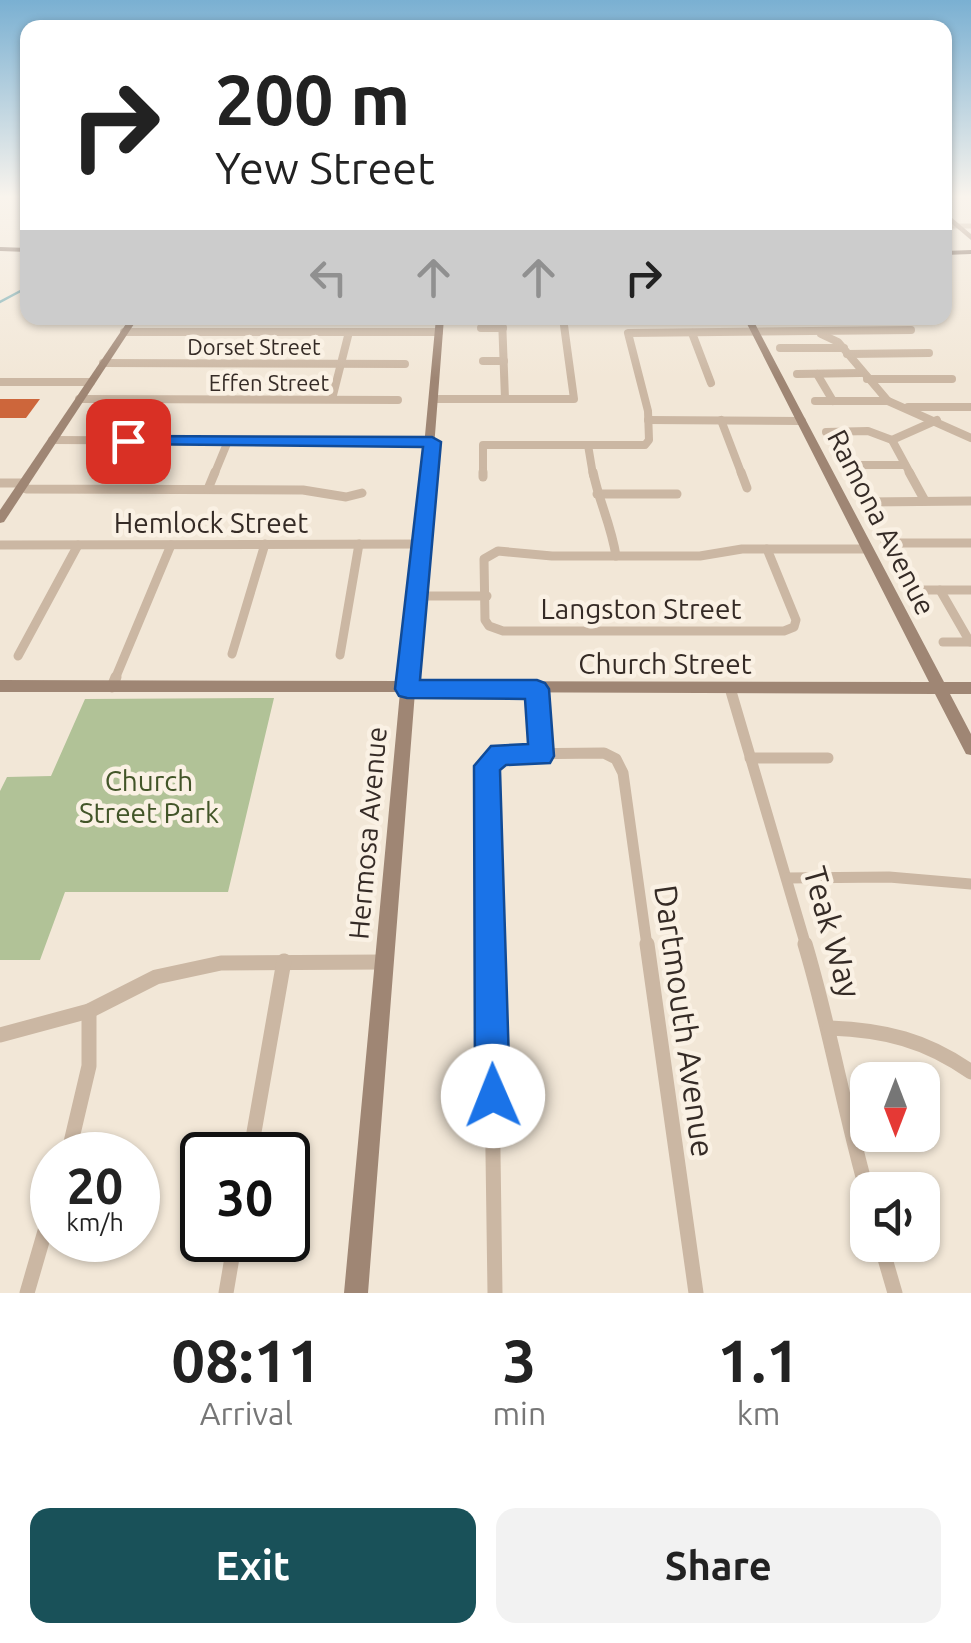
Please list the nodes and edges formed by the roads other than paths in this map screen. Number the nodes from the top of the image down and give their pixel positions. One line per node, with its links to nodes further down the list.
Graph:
1 (129, 325): 9 (street)
2 (439, 325): 11 (street, Hermosa Avenue)
3 (503, 325): 7 (street)
4 (564, 325): 32 (street)
5 (752, 325): 13 (street, Ramona Avenue)
6 (482, 328): 7 (street)
7 (503, 328): 19 (street)
8 (911, 330): 14 (street)
9 (124, 332): 10 (street); 20 (street)
10 (349, 332): 11 (street); 21 (street)
11 (438, 332): 31 (street, Hermosa Avenue)
12 (692, 333): 13 (street); 29 (street); 42 (street)
13 (756, 333): 14 (street); 44 (street, Ramona Avenue)
14 (822, 334): 16 (street)
15 (780, 348): 16 (street)
16 (846, 351): 17 (street); 25 (street)
17 (929, 353)
18 (483, 361): 19 (street)
19 (504, 361): 32 (street)
20 (104, 363): 21 (street, Dorset Street); 28 (street)
21 (341, 363): 22 (street, Dorset Street); 33 (street)
22 (405, 364)
23 (797, 374): 24 (street)
24 (817, 374): 25 (street); 36 (street)
25 (864, 376): 26 (street); 37 (street)
26 (952, 380)
27 (0, 382): 28 (street)
28 (91, 382): 30 (street)
29 (711, 383)
30 (80, 399): 33 (street, Effen Street); 48 (street)
31 (434, 399): 32 (street); 51 (street, Hermosa Avenue)
32 (505, 399)
33 (332, 400): 34 (street, Effen Street)
34 (398, 400)
35 (815, 401): 36 (street)
36 (833, 401): 37 (street)
37 (888, 401): 38 (street)
38 (897, 407): 39 (street); 45 (street)
39 (954, 407): 40 (street); 41 (street)
40 (971, 407)
41 (971, 416)
42 (648, 420): 43 (street); 52 (street)
43 (721, 420): 44 (street); 58 (street)
44 (802, 420): 76 (street, Ramona Avenue)
45 (937, 420): 47 (street); 49 (street)
46 (826, 432): 49 (street)
47 (971, 438)
48 (52, 440): 50 (street); 57 (street)
49 (892, 440): 53 (street)
50 (228, 441): 51 (street); 59 (street)
51 (432, 442): 72 (street, Hermosa Avenue)
52 (588, 445): 55 (street); 61 (street)
53 (904, 464): 54 (street); 63 (street)
54 (846, 465)
55 (483, 477)
56 (0, 483): 57 (street)
57 (23, 483): 59 (street); 66 (street)
58 (747, 488)
59 (208, 489): 60 (street)
60 (362, 493)
61 (597, 494): 62 (street); 77 (street)
62 (678, 494)
63 (925, 501): 64 (street); 65 (street)
64 (867, 502)
65 (971, 502)
66 (0, 519)
67 (886, 543): 68 (street)
68 (971, 543)
69 (78, 544): 73 (street, Hemlock Street); 74 (street, Hemlock Street); 87 (street)
70 (265, 544): 71 (street, Hemlock Street); 74 (street, Hemlock Street); 85 (street)
71 (359, 544): 72 (street, Hemlock Street); 86 (street)
72 (422, 544): 81 (street, Hermosa Avenue)
73 (0, 545)
74 (171, 545): 89 (street)
75 (766, 549): 76 (street); 77 (street); 82 (street, Langston Street)
76 (868, 549): 91 (street, Ramona Avenue)
77 (616, 556): 82 (street)
78 (922, 590): 79 (street)
79 (940, 590): 80 (street); 84 (street)
80 (971, 590)
81 (415, 596): 82 (street); 93 (street, Hermosa Avenue)
82 (486, 596)
83 (942, 642): 84 (street)
84 (971, 642)
85 (232, 654)
86 (340, 655)
87 (18, 656)
88 (0, 686): 89 (street, Church Street)
89 (112, 687): 93 (street, Church Street)
90 (730, 688): 91 (street, Church Street); 94 (street, Church Street); 97 (street, Teak Way)
91 (940, 688): 92 (street, Church Street); 95 (street, Ramona Avenue)
92 (971, 688)
93 (407, 689): 94 (street, Church Street); 102 (street, Hermosa Avenue)
94 (537, 689): 96 (street)
95 (971, 749)
96 (541, 756): 116 (street); 117 (street, Dartmouth Avenue)
97 (750, 758): 98 (street); 99 (street, Teak Way)
98 (828, 758)
99 (787, 878): 100 (street); 104 (street, Teak Way)
100 (971, 884)
101 (284, 961): 102 (street); 103 (street); 108 (street)
102 (383, 962): 115 (street, Hermosa Avenue)
103 (89, 1010): 105 (street); 107 (street)
104 (830, 1028): 106 (street); 109 (street, Teak Way)
105 (0, 1034)
106 (971, 1072)
107 (73, 1132)
108 (254, 1132)
109 (861, 1172)
110 (36, 1262): 113 (street)
111 (231, 1262): 114 (street)
112 (886, 1262): 118 (street)
113 (27, 1293)
114 (226, 1293)
115 (356, 1293)
116 (495, 1293)
117 (696, 1293)
118 (895, 1293)

